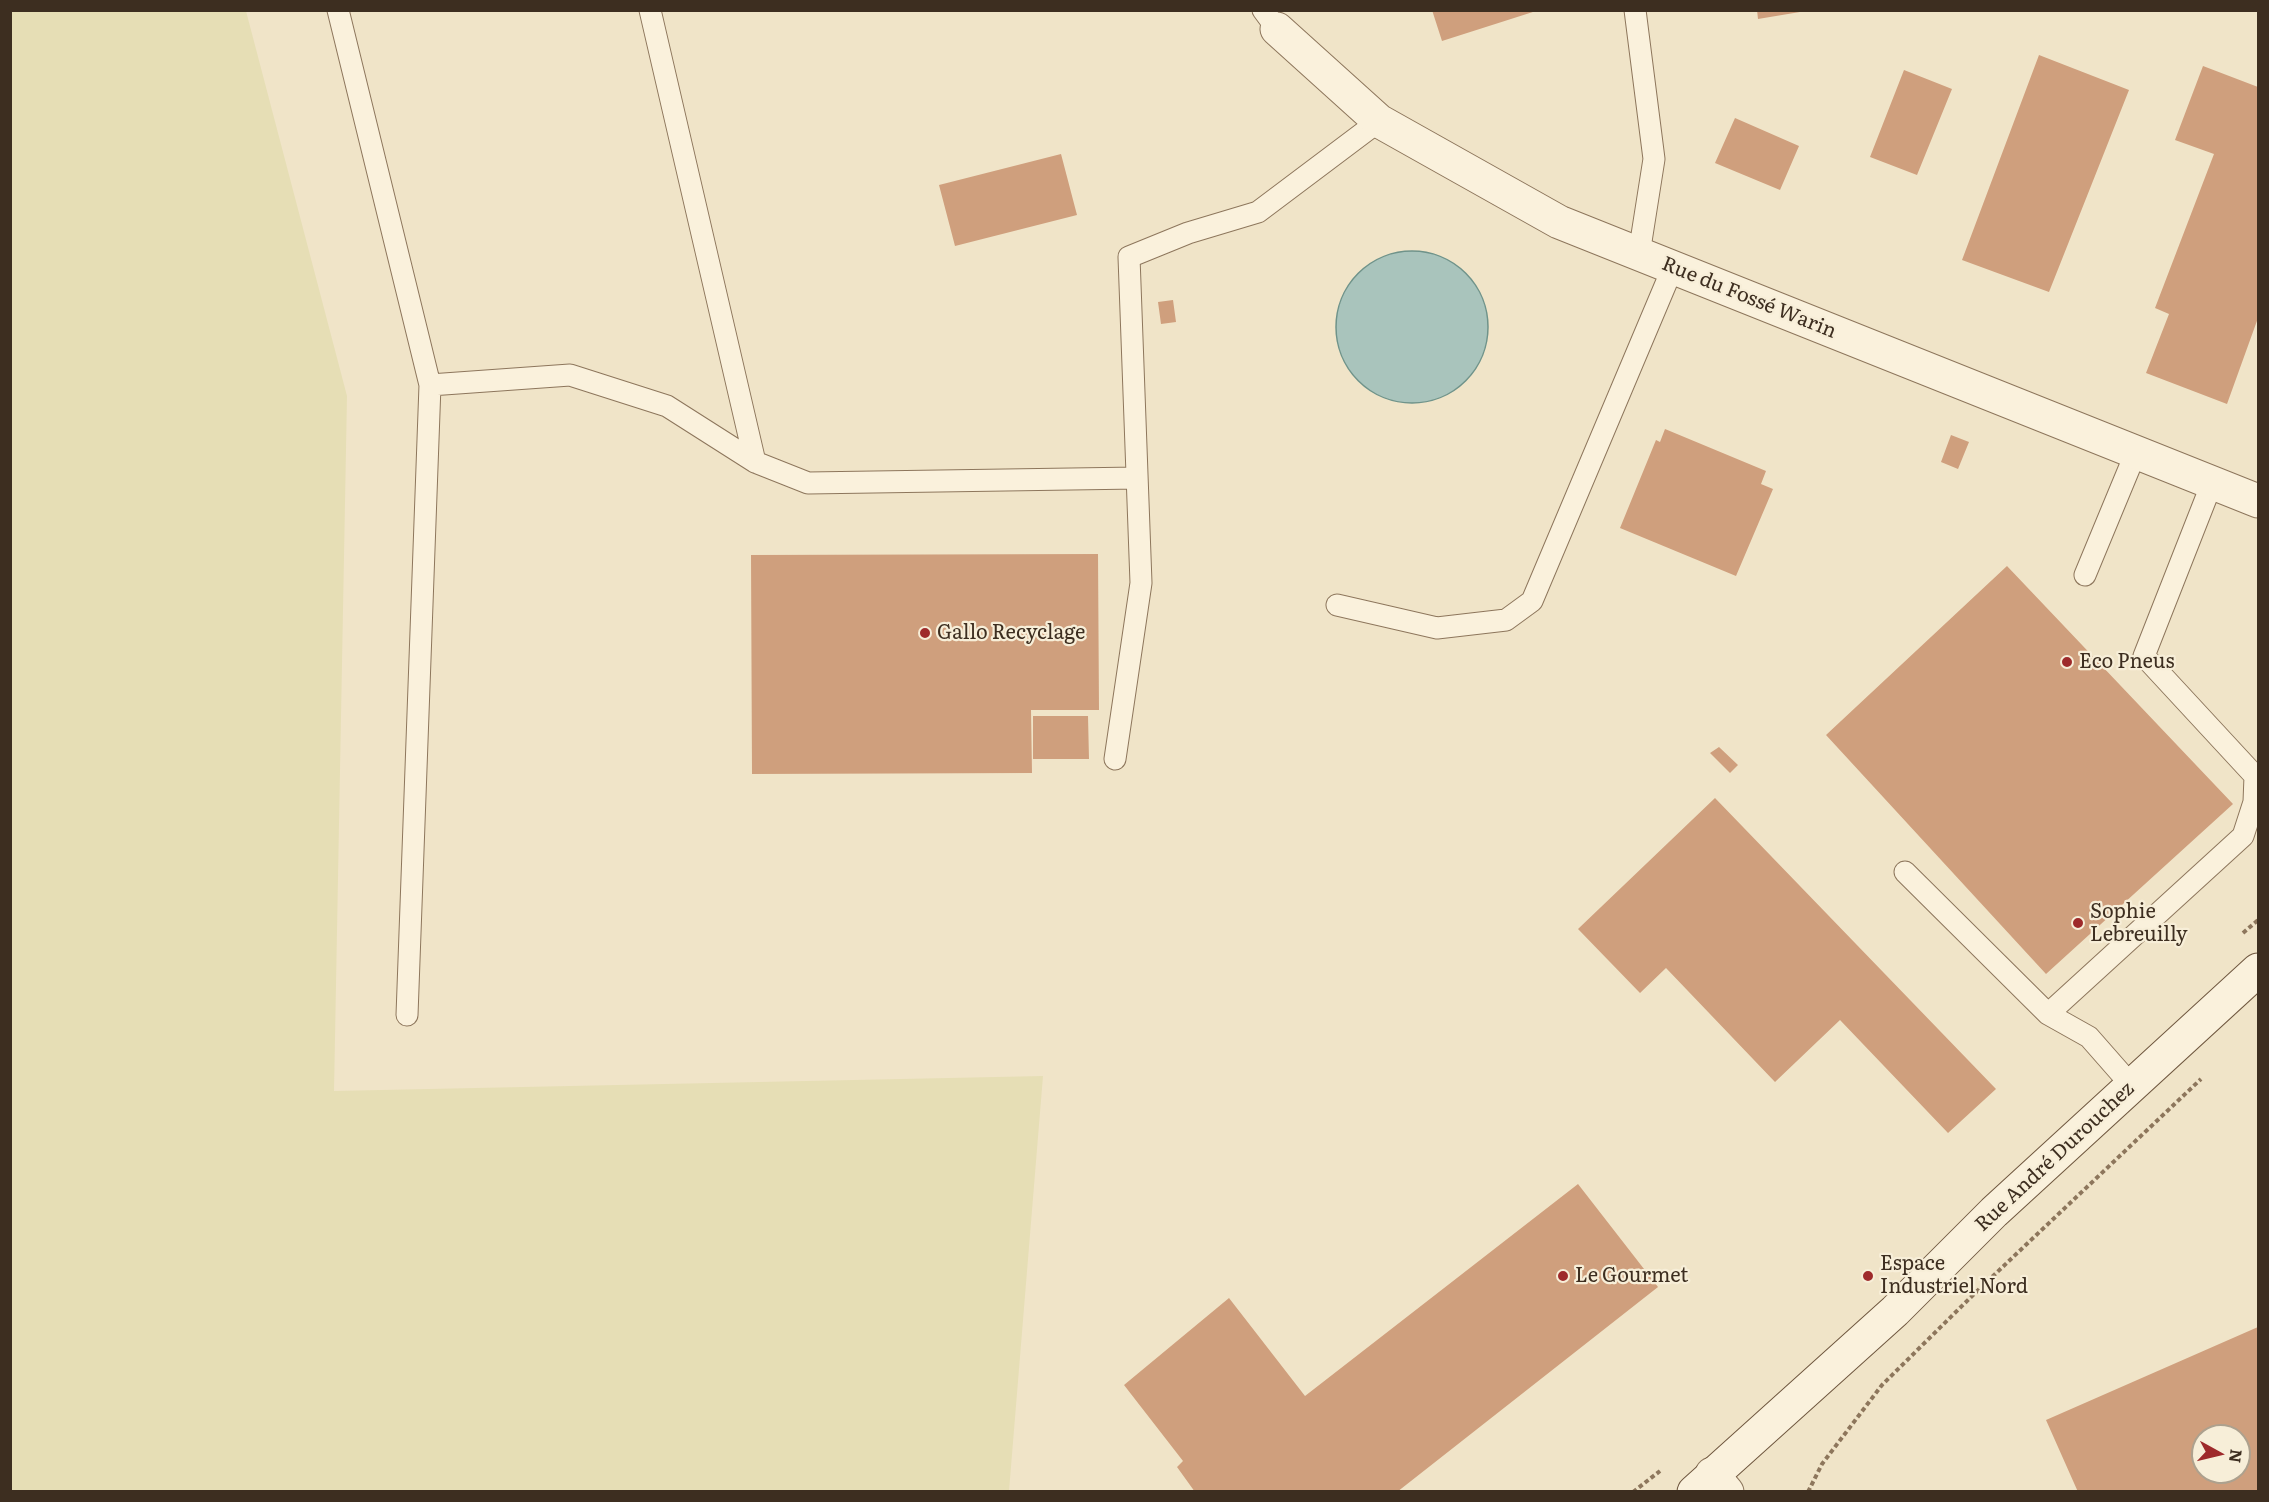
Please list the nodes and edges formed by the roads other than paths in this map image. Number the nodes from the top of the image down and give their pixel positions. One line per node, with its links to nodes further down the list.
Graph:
1 (338, 10): 8 (lane)
2 (650, 10): 10 (lane)
3 (1635, 10): 6 (lane)
4 (1270, 20): 5 (street, Rue du Fossé Warin)
5 (1378, 121): 6 (street, Rue du Fossé Warin); 11 (lane)
6 (1639, 254): 7 (street, Rue du Fossé Warin)
7 (1673, 267): 9 (street, Rue du Fossé Warin); 15 (lane)
8 (430, 385): 10 (lane); 20 (lane)
9 (2136, 452): 12 (street, Rue du Fossé Warin); 14 (lane)
10 (755, 462): 11 (lane)
11 (1137, 478): 16 (lane)
12 (2212, 483): 13 (street, Rue du Fossé Warin); 19 (lane)
13 (2259, 501)
14 (2085, 575)
15 (1337, 605)
16 (1115, 759)
17 (1905, 872): 19 (lane)
18 (2259, 970): 21 (street, Rue André Durouchez)
19 (2048, 1014): 21 (lane)
20 (407, 1015)
21 (2132, 1086): 22 (street, Rue André Durouchez)
22 (1711, 1486)

